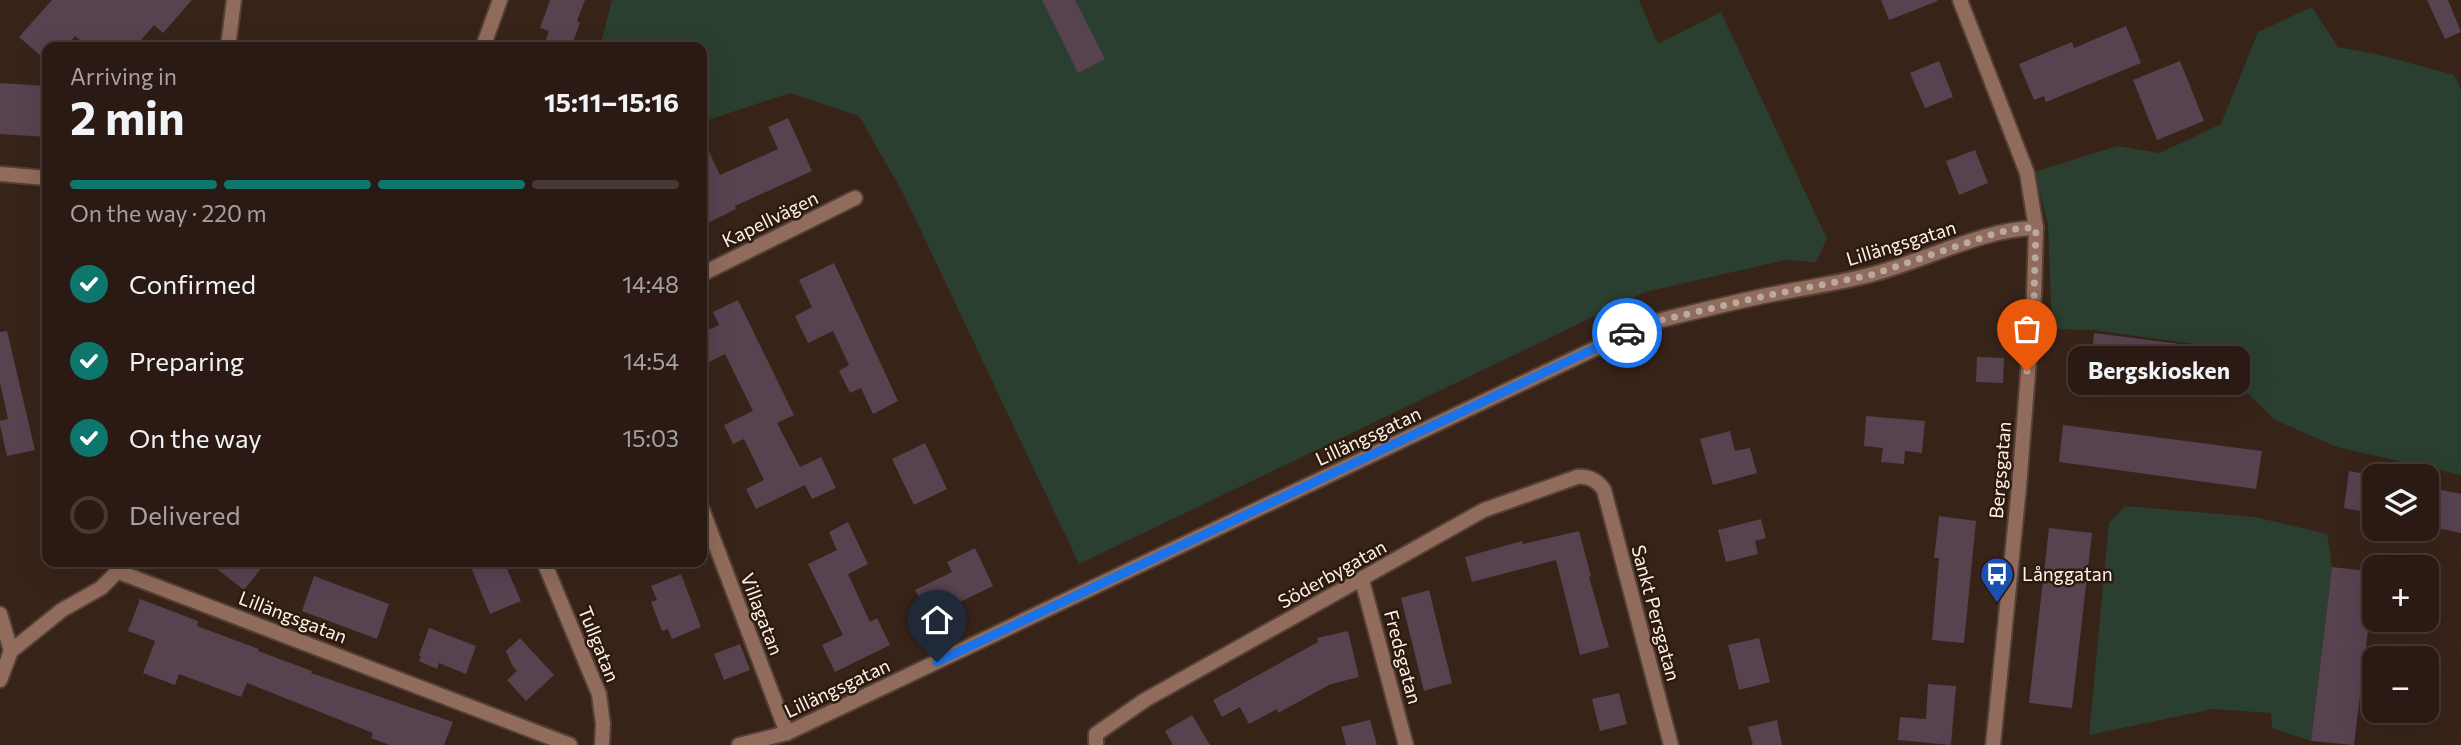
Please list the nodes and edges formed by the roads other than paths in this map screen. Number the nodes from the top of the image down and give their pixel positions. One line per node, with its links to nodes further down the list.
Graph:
1 (234, 0): 4 (street)
2 (500, 0): 5 (street)
3 (1959, 0): 9 (street, Bergsgatan)
4 (229, 42)
5 (485, 42)
6 (0, 174): 7 (street)
7 (42, 178)
8 (855, 198): 10 (street, Kapellvägen)
9 (2036, 228): 19 (street, Lillängsgatan); 26 (street, Bergsgatan)
10 (707, 272)
11 (1604, 490): 15 (street, Söderbygatan); 25 (street, Sankt Persgatan)
12 (707, 522): 19 (street, Villagatan)
13 (123, 567): 17 (street); 20 (street, Lillängsgatan)
14 (546, 567): 21 (street, Tullgatan)
15 (1362, 580): 23 (street, Söderbygatan); 24 (street, Fredsgatan)
16 (0, 614): 17 (street)
17 (11, 651): 18 (street)
18 (0, 680)
19 (787, 733): 22 (street, Lillängsgatan)
20 (570, 745)
21 (602, 745)
22 (739, 745)
23 (1096, 745)
24 (1406, 745)
25 (1671, 745)
26 (1993, 745)

